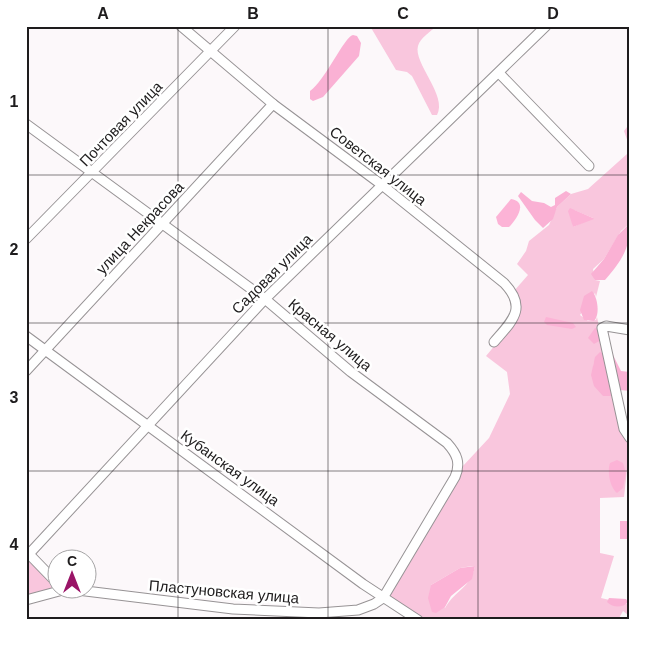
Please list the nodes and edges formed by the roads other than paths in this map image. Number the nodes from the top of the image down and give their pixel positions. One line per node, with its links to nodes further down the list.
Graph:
1 (181, 26): 4 (street, Советская улица)
2 (235, 26): 4 (street, Почтовая улица)
3 (546, 26): 5 (street, Садовая улица)
4 (210, 51): 6 (street, Советская улица); 9 (street, Почтовая улица)
5 (500, 73): 8 (street); 10 (street, Садовая улица)
6 (273, 104): 10 (street, Советская улица); 11 (street, улица Некрасова)
7 (26, 124): 9 (street, Красная улица)
8 (589, 166)
9 (92, 174): 11 (street, Красная улица); 12 (street, Почтовая улица)
10 (382, 186): 13 (street, Садовая улица); 16 (street, Советская улица)
11 (162, 226): 13 (street, Красная улица); 17 (street, улица Некрасова)
12 (26, 239)
13 (265, 299): 19 (street, Садовая улица); 25 (street, Красная улица)
14 (630, 330): 20 (street)
15 (26, 336): 17 (street, Кубанская улица)
16 (494, 342)
17 (45, 350): 18 (street, улица Некрасова); 19 (street, Кубанская улица)
18 (26, 371)
19 (148, 425): 21 (street, Садовая улица); 25 (street, Кубанская улица)
20 (630, 438)
21 (28, 552): 22 (street)
22 (48, 574)
23 (48, 592): 26 (street)
24 (98, 593): 25 (street, Пластуновская улица)
25 (382, 598): 27 (street, Кубанская улица)
26 (26, 600)
27 (418, 620)

